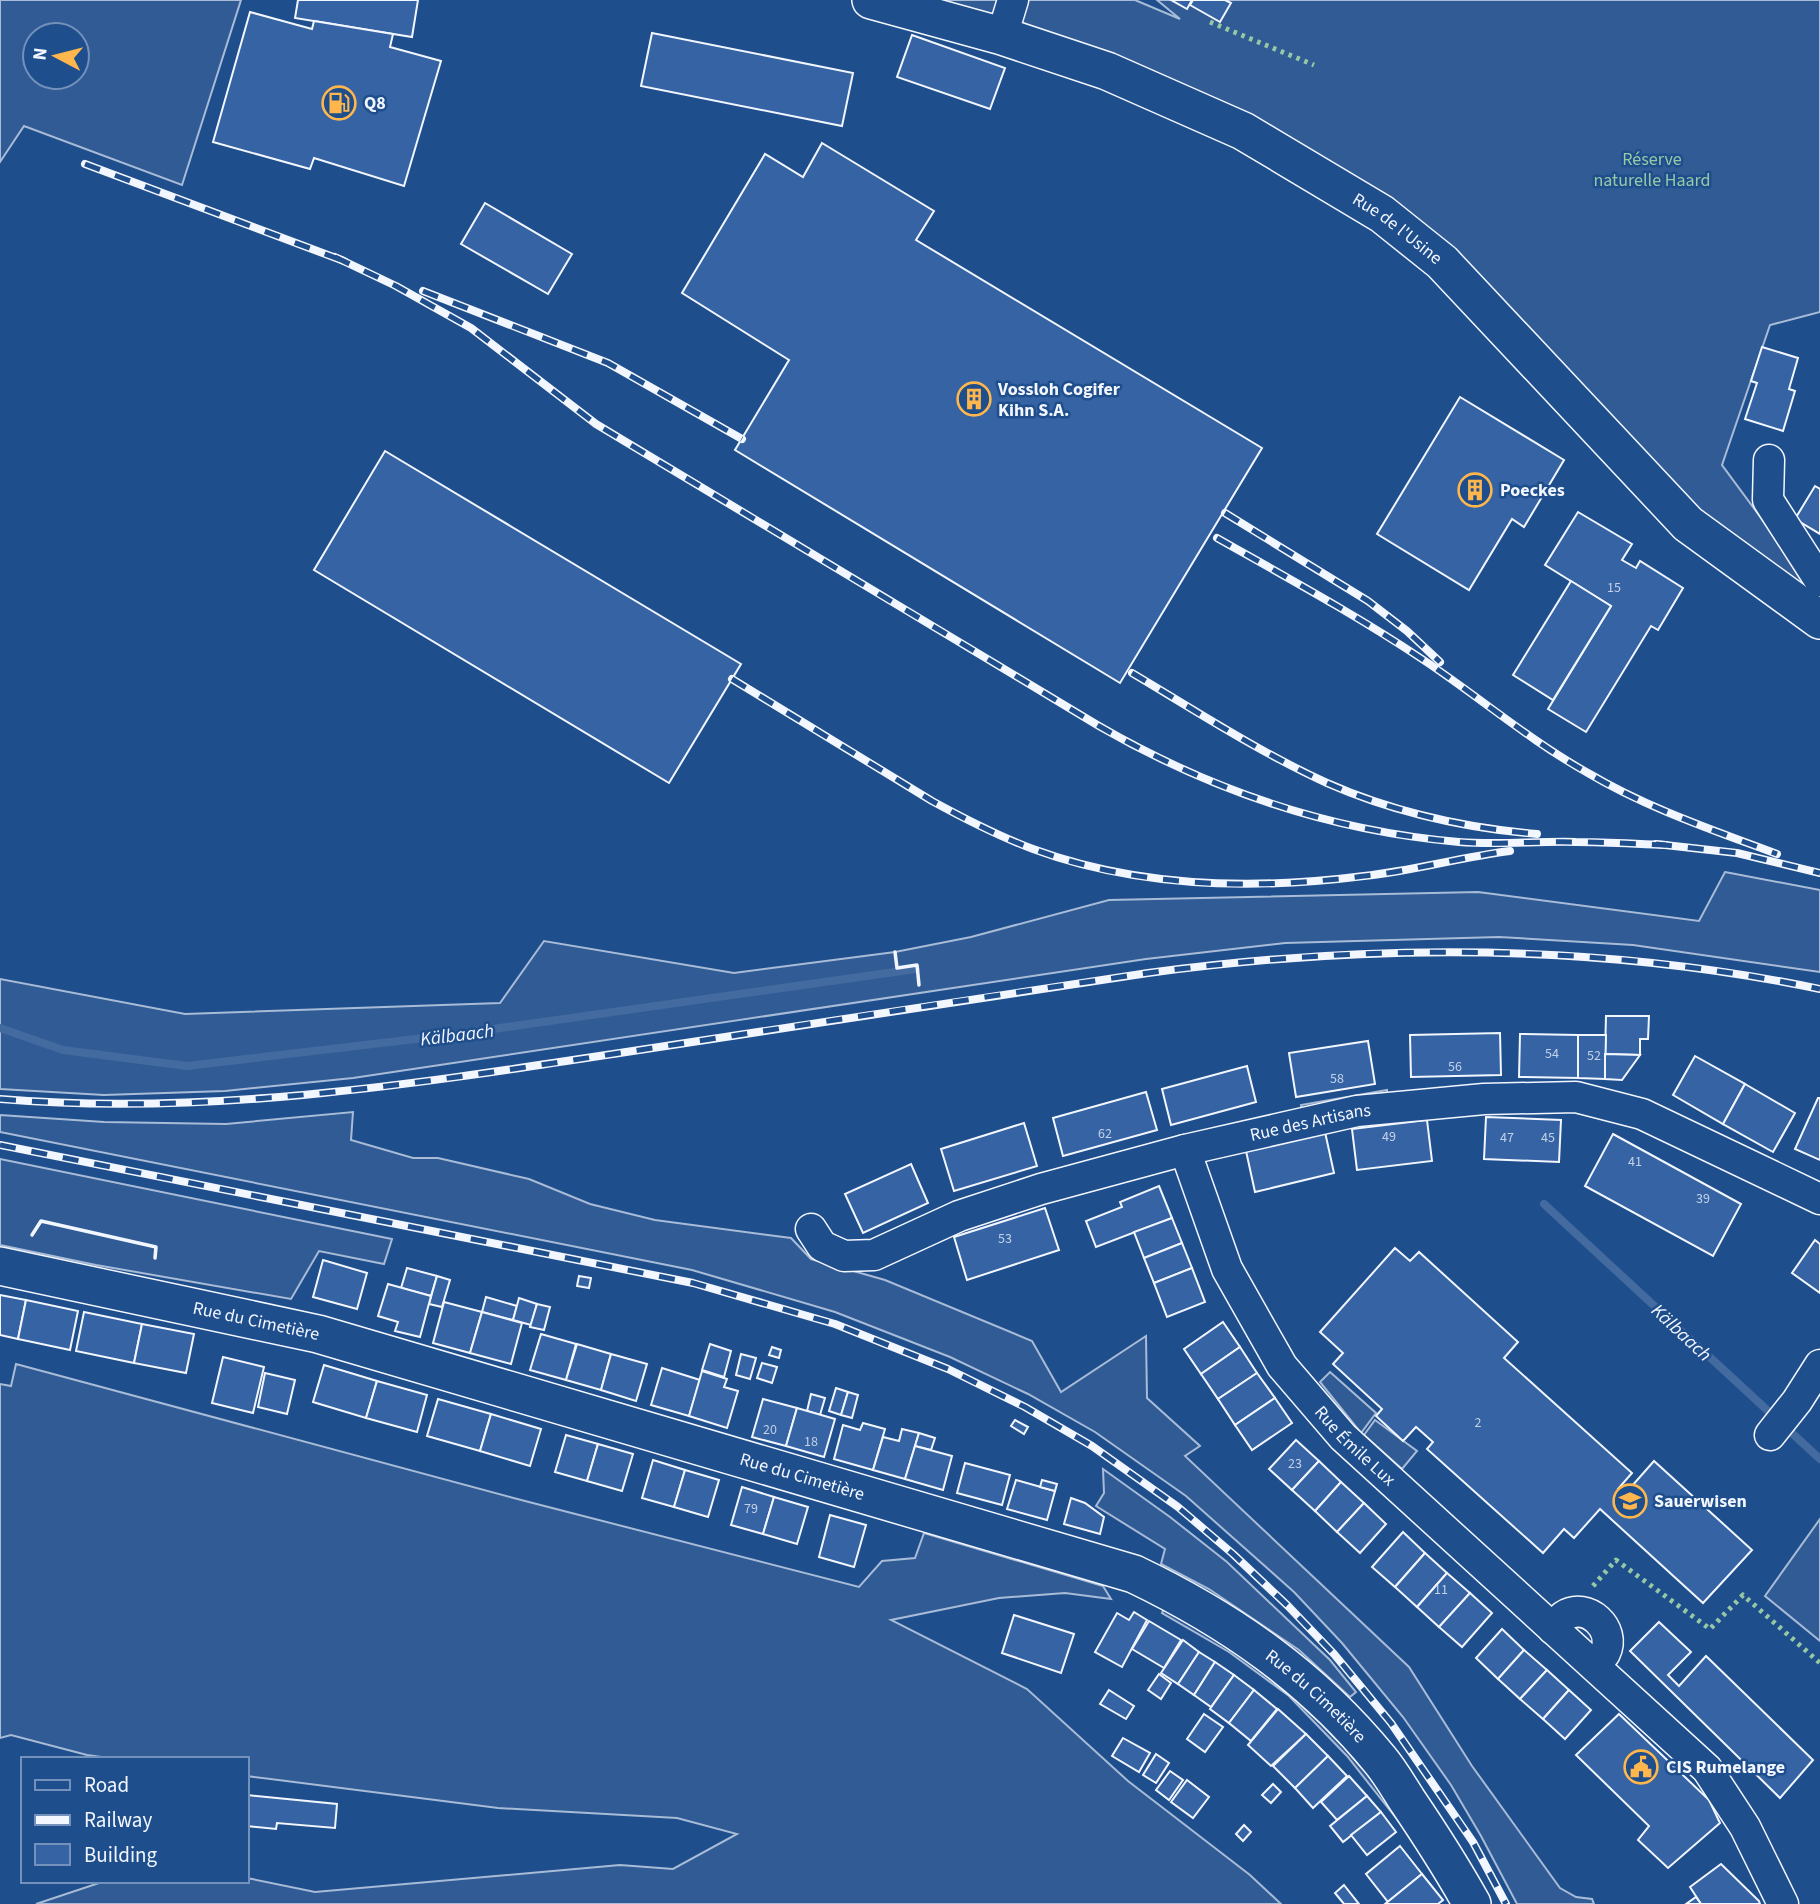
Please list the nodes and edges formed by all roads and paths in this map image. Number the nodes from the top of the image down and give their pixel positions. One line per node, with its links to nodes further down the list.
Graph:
1 (871, 0): 3 (main road, Rue de l'Usine)
2 (1013, 0): 3 (street)
3 (1002, 36): 6 (main road, Rue de l'Usine)
4 (1769, 460): 5 (street)
5 (1820, 581)
6 (1820, 620)
7 (1185, 1150): 8 (street, Rue des Artisans); 9 (street, Rue des Artisans); 14 (street, Rue Émile Lux)
8 (1820, 1199)
9 (811, 1229)
10 (0, 1266): 13 (main road, Rue du Cimetière)
11 (1820, 1365): 12 (street)
12 (1770, 1435)
13 (1472, 1904)
14 (1783, 1904)

